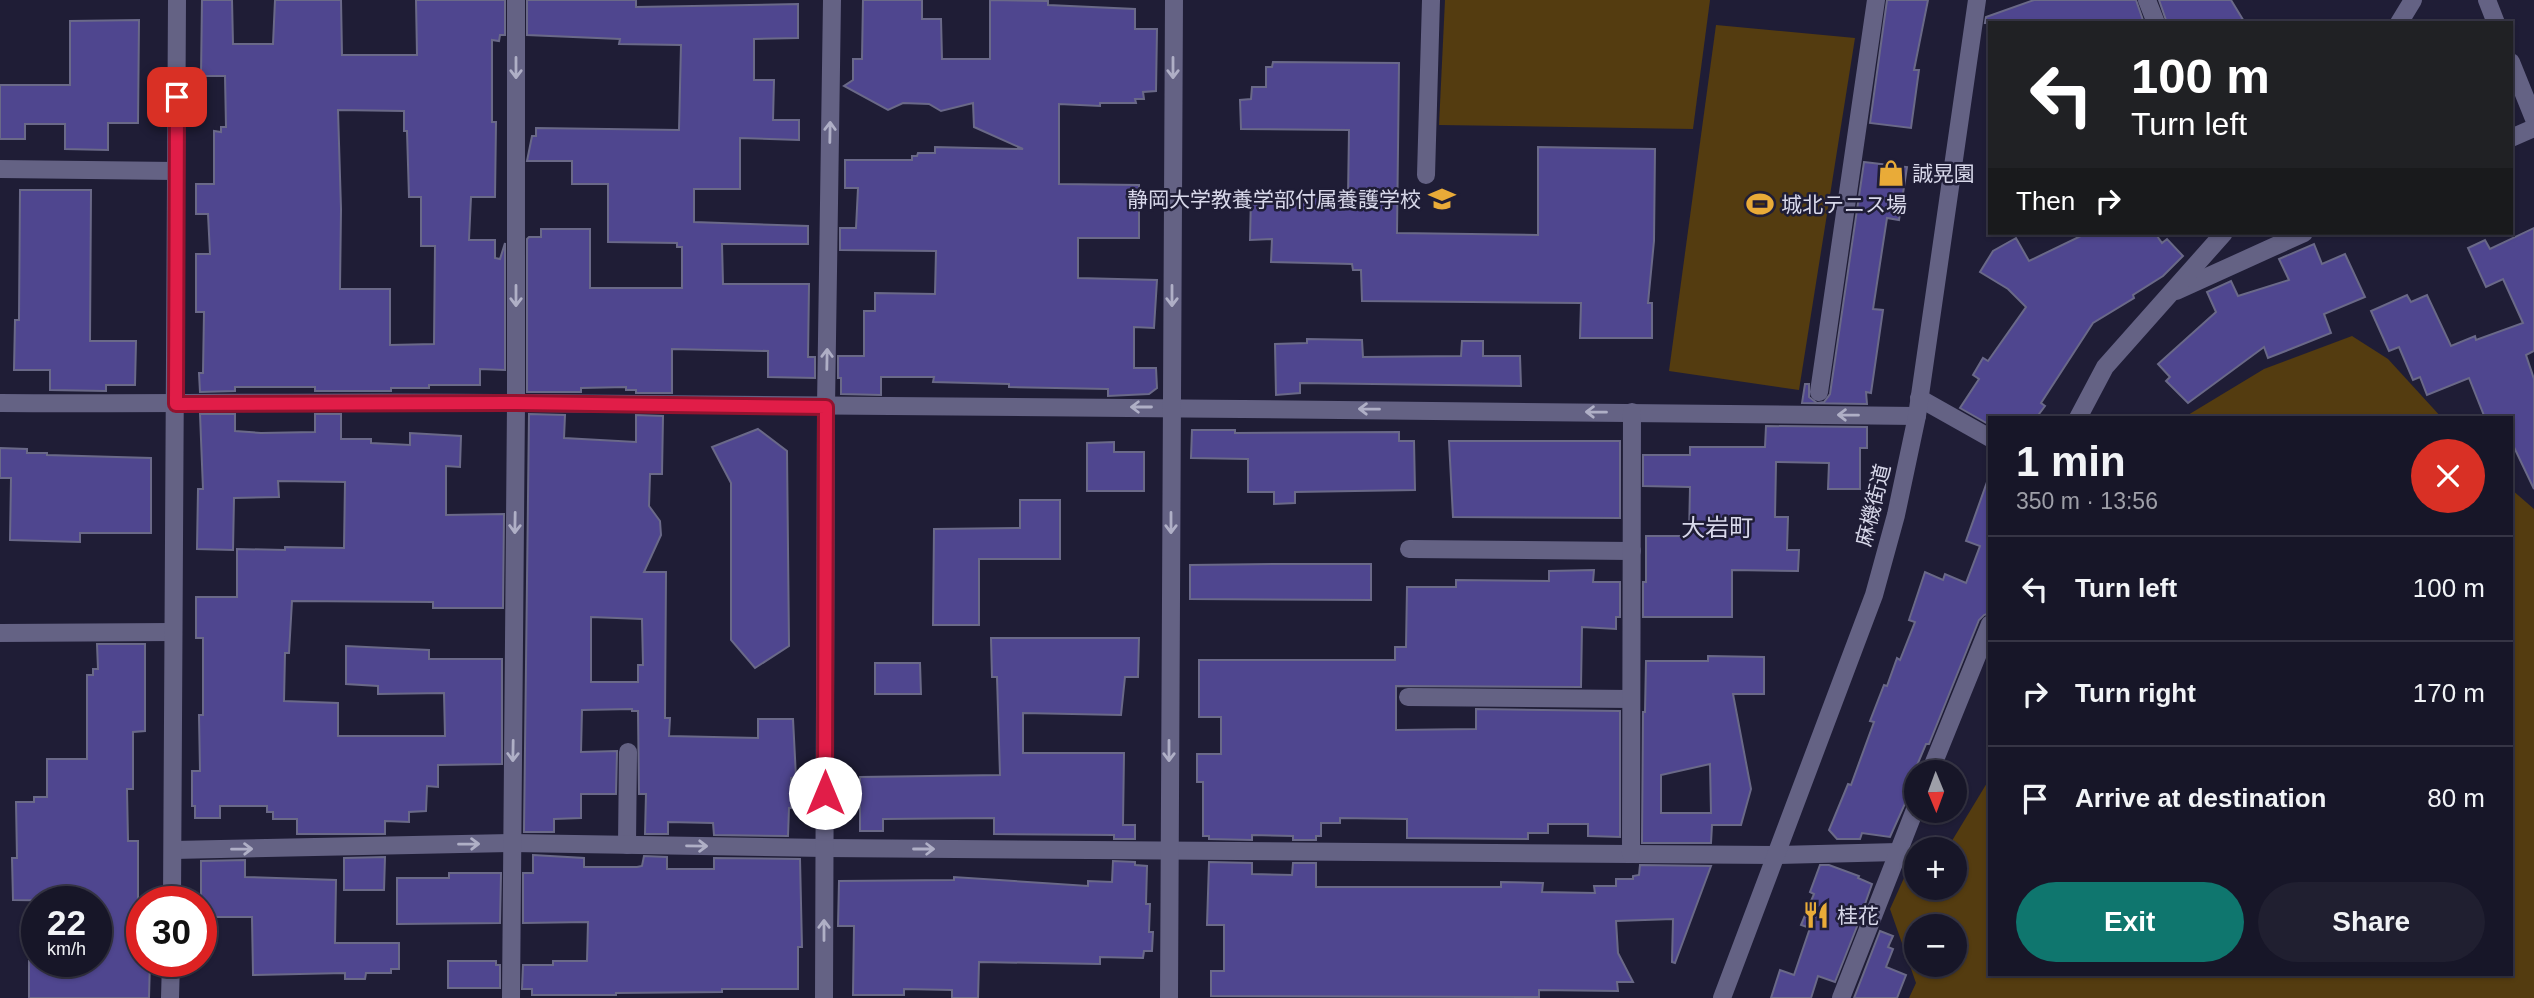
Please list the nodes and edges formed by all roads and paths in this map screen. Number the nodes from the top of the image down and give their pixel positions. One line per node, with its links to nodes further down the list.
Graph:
1 (177, 0): 19 (street)
2 (516, 0): 27 (street, one-way to 27)
3 (832, 0): 29 (street, one-way to 3)
4 (1174, 0): 30 (street, one-way to 30)
5 (1431, 0): 20 (street)
6 (1876, 0): 24 (street)
7 (1977, 0): 25 (street, 麻機街道)
8 (2147, 0): 11 (street)
9 (2413, 0): 12 (street)
10 (2487, 0): 13 (street)
11 (2155, 21)
12 (2400, 21)
13 (2495, 21)
14 (2513, 67): 15 (street)
15 (2534, 119)
16 (2534, 128): 17 (street)
17 (2513, 137)
18 (0, 169): 19 (street)
19 (176, 170): 28 (street)
20 (1426, 175)
21 (2222, 235): 23 (street)
22 (2300, 235): 23 (street)
23 (2170, 294): 33 (street)
24 (1819, 393)
25 (1919, 398): 32 (street, 麻機街道); 34 (street)
26 (0, 403): 28 (street)
27 (516, 403): 28 (street); 29 (street); 45 (street, one-way to 45)
28 (176, 404): 38 (street)
29 (826, 407): 30 (street, one-way to 29); 47 (street)
30 (1171, 407): 31 (street, one-way to 30); 49 (street, one-way to 49)
31 (1632, 412): 32 (street, one-way to 31); 36 (street)
32 (1917, 416): 52 (street, 麻機街道)
33 (2079, 416)
34 (1988, 437)
35 (1409, 549): 36 (street)
36 (1632, 551): 41 (street)
37 (1988, 629): 43 (street)
38 (173, 632): 39 (street); 48 (street)
39 (0, 633)
40 (1408, 697): 41 (street)
41 (1631, 699): 51 (street)
42 (628, 752): 46 (street)
43 (1935, 760)
44 (1910, 823): 50 (street)
45 (512, 843): 46 (street); 48 (street, one-way to 45); 56 (street)
46 (627, 845): 47 (street, one-way to 47)
47 (825, 848): 49 (street, one-way to 49); 57 (street, one-way to 47)
48 (173, 850): 53 (street)
49 (1168, 850): 51 (street); 58 (street)
50 (1898, 852): 52 (street); 60 (street)
51 (1631, 854): 52 (street)
52 (1775, 855): 59 (street, 麻機街道)
53 (172, 886)
54 (171, 977): 55 (street)
55 (170, 998)
56 (511, 998)
57 (824, 998)
58 (1169, 998)
59 (1723, 998)
60 (1841, 998)

